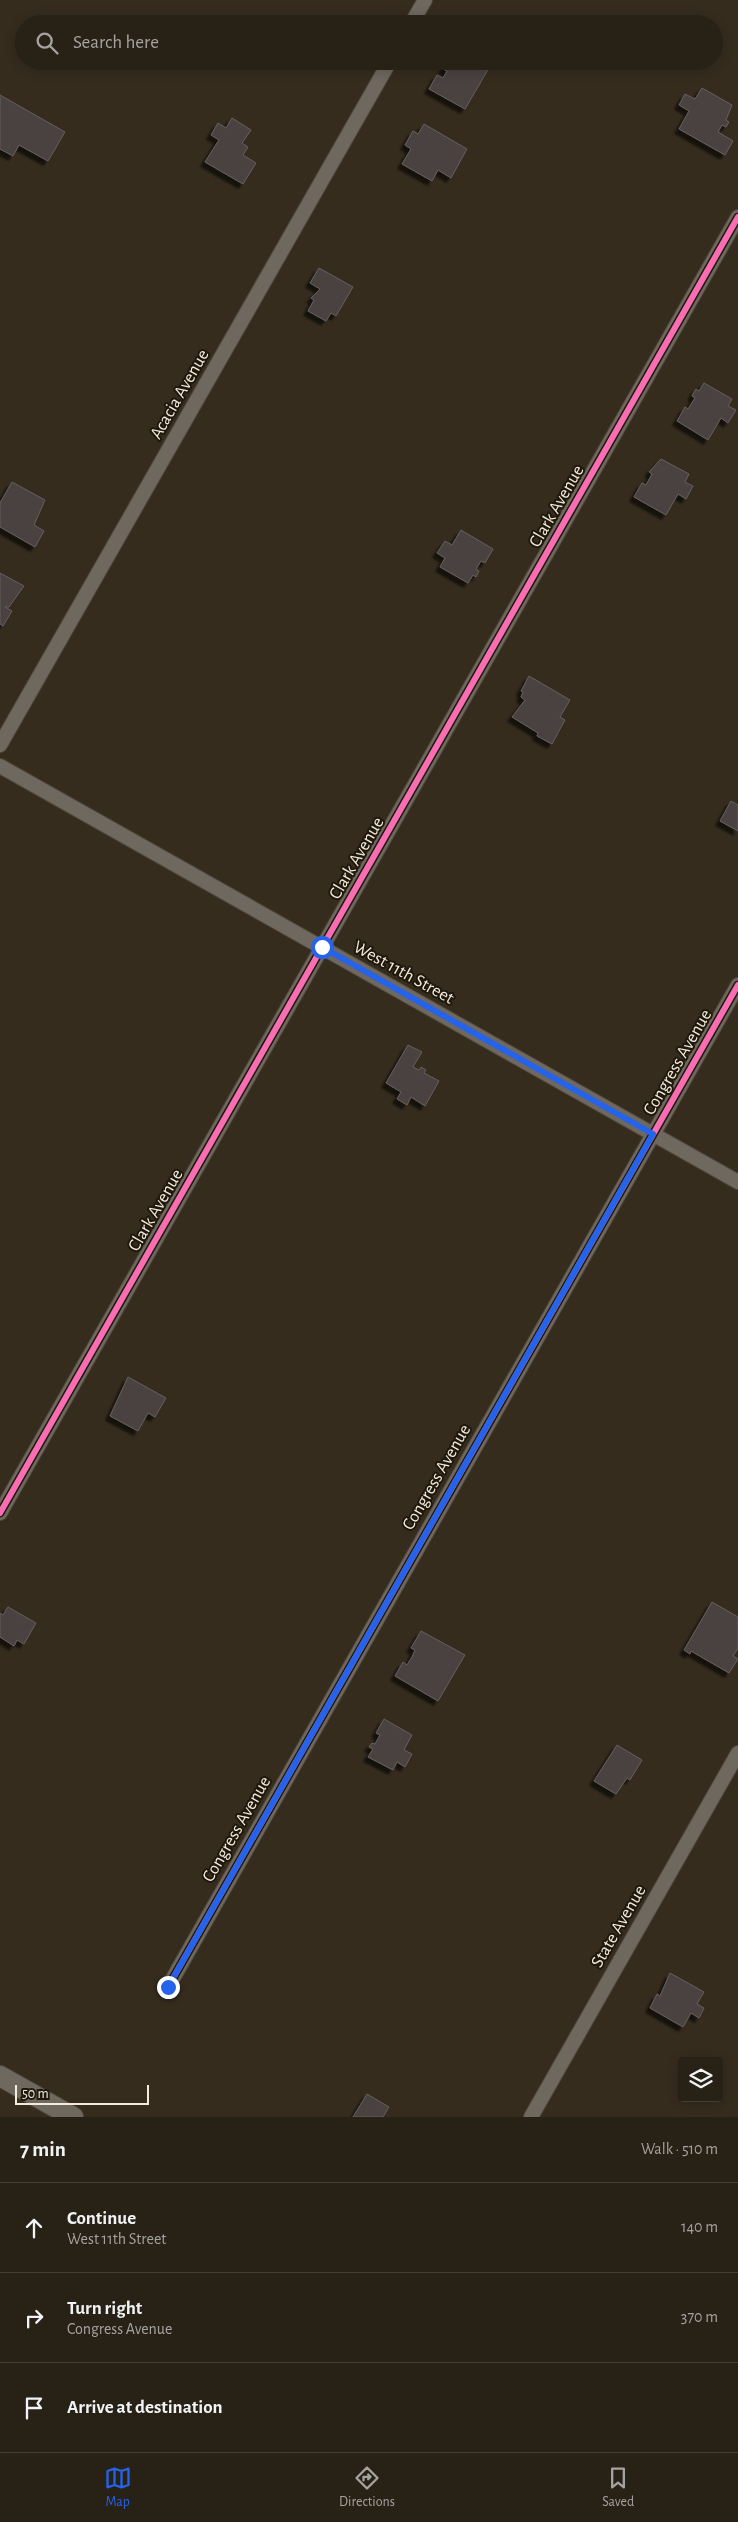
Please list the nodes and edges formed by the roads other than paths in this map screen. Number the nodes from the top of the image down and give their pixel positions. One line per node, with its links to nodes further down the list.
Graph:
1 (425, 0): 2 (street)
2 (417, 15)
3 (385, 70): 5 (street, Acacia Avenue)
4 (738, 218): 7 (street, Clark Avenue)
5 (0, 745)
6 (0, 766): 7 (street, West 11th Street)
7 (322, 947): 9 (street, West 11th Street); 11 (street, Clark Avenue)
8 (738, 985): 9 (street, Congress Avenue)
9 (653, 1134): 10 (street, West 11th Street); 13 (street, Congress Avenue)
10 (738, 1182)
11 (0, 1513)
12 (738, 1753): 16 (street, State Avenue)
13 (168, 1987)
14 (0, 2076): 15 (street)
15 (73, 2117)
16 (531, 2117)

